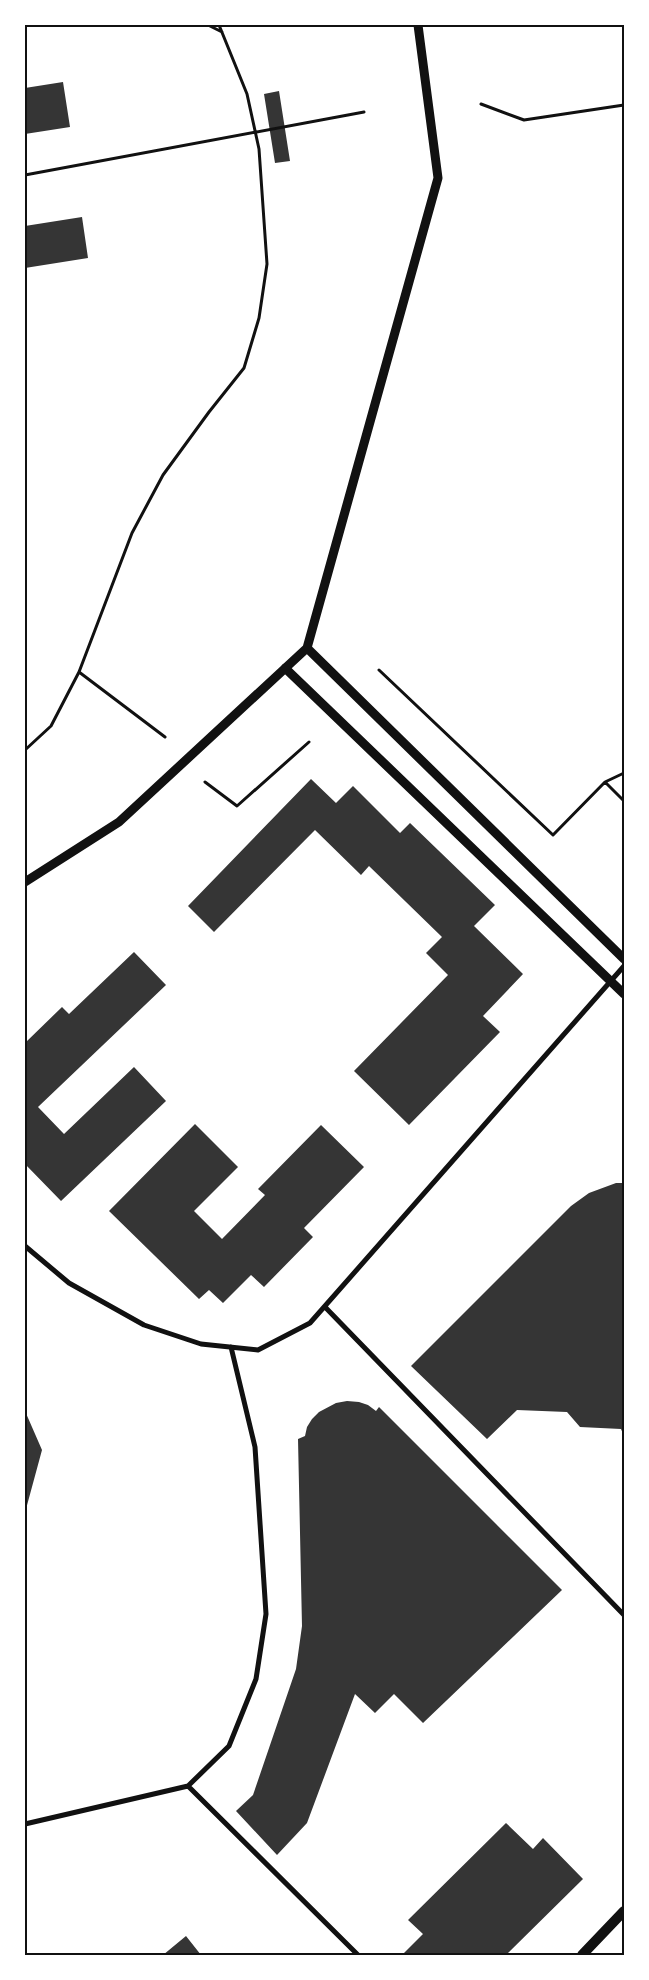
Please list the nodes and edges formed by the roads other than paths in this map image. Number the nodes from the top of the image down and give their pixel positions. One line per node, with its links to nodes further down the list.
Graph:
1 (418, 25): 2 (street)
2 (307, 648): 3 (street); 5 (street)
3 (285, 668): 4 (street); 7 (street)
4 (25, 882)
5 (624, 959)
6 (624, 966): 7 (street)
7 (611, 981): 8 (street); 10 (street)
8 (624, 994)
9 (25, 1246): 11 (street)
10 (325, 1307): 11 (street); 12 (street)
11 (231, 1347): 13 (street)
12 (624, 1615)
13 (188, 1786): 14 (street); 16 (street)
14 (25, 1824)
15 (624, 1911): 17 (main road)
16 (358, 1955)
17 (582, 1955)

